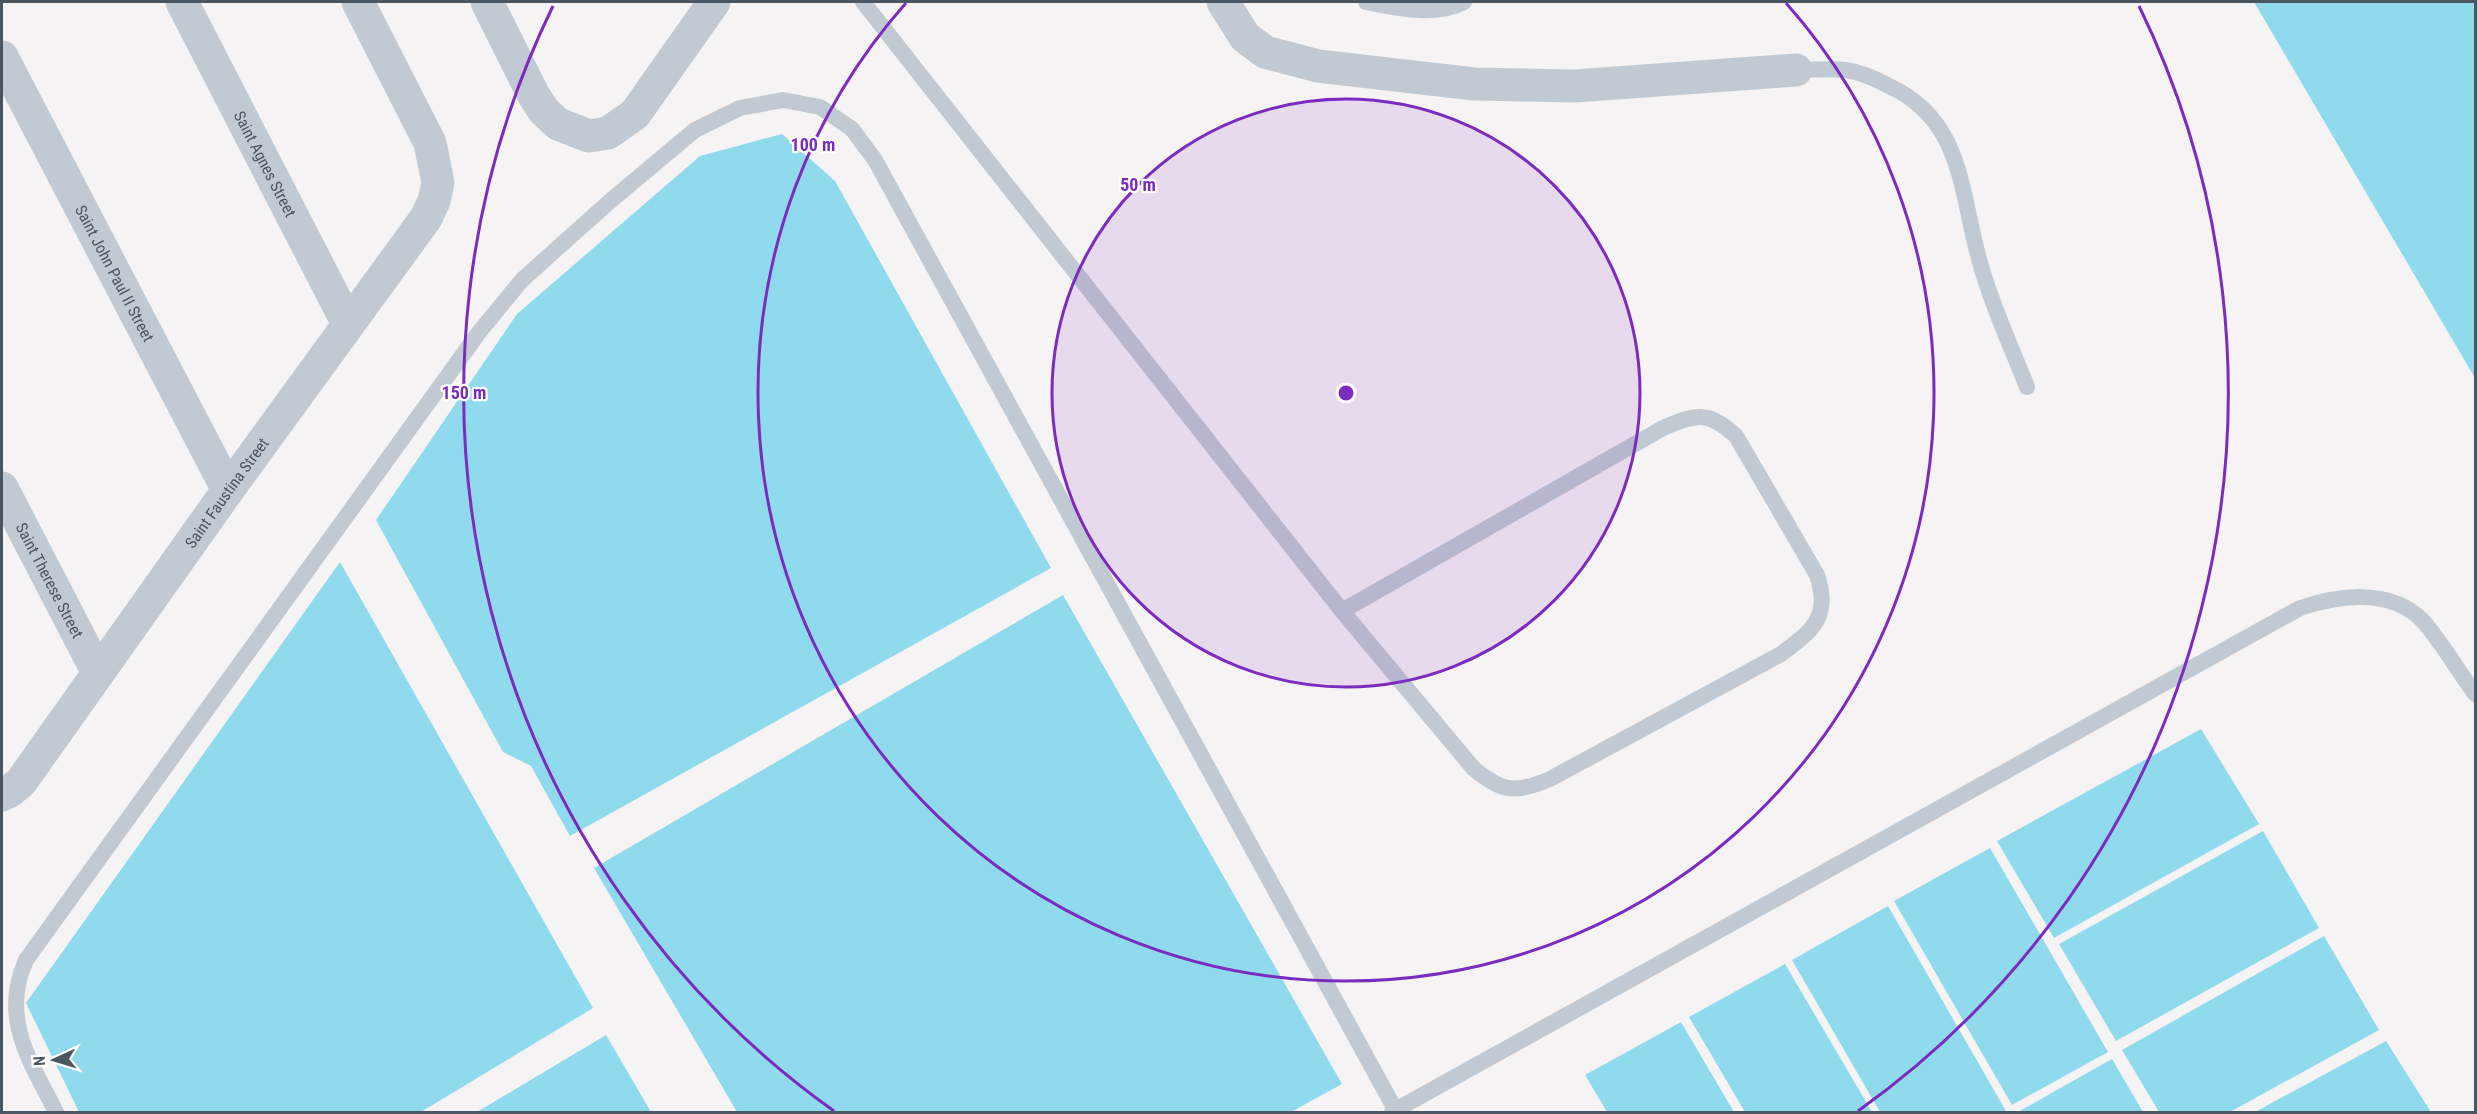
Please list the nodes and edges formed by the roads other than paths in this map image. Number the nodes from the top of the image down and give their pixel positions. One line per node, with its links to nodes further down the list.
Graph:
1 (182, 2): 11 (street, Saint Agnes Street)
2 (358, 2): 11 (street, Saint Faustina Street)
3 (487, 2): 4 (street)
4 (714, 2)
5 (864, 2): 15 (lane)
6 (1223, 2): 10 (street)
7 (1366, 2): 8 (lane)
8 (1464, 2)
9 (2, 57): 14 (street, Saint John Paul II Street)
10 (1796, 70): 12 (lane)
11 (348, 324): 14 (street, Saint Faustina Street)
12 (2027, 387)
13 (2, 488): 16 (street, Saint Therese Street)
14 (228, 490): 16 (street, Saint Faustina Street)
15 (1342, 611): 15 (lane)
16 (98, 673): 18 (street, Saint Faustina Street)
17 (2475, 695): 19 (lane)
18 (2, 795)
19 (1394, 1112): 20 (lane)
20 (56, 1113)

